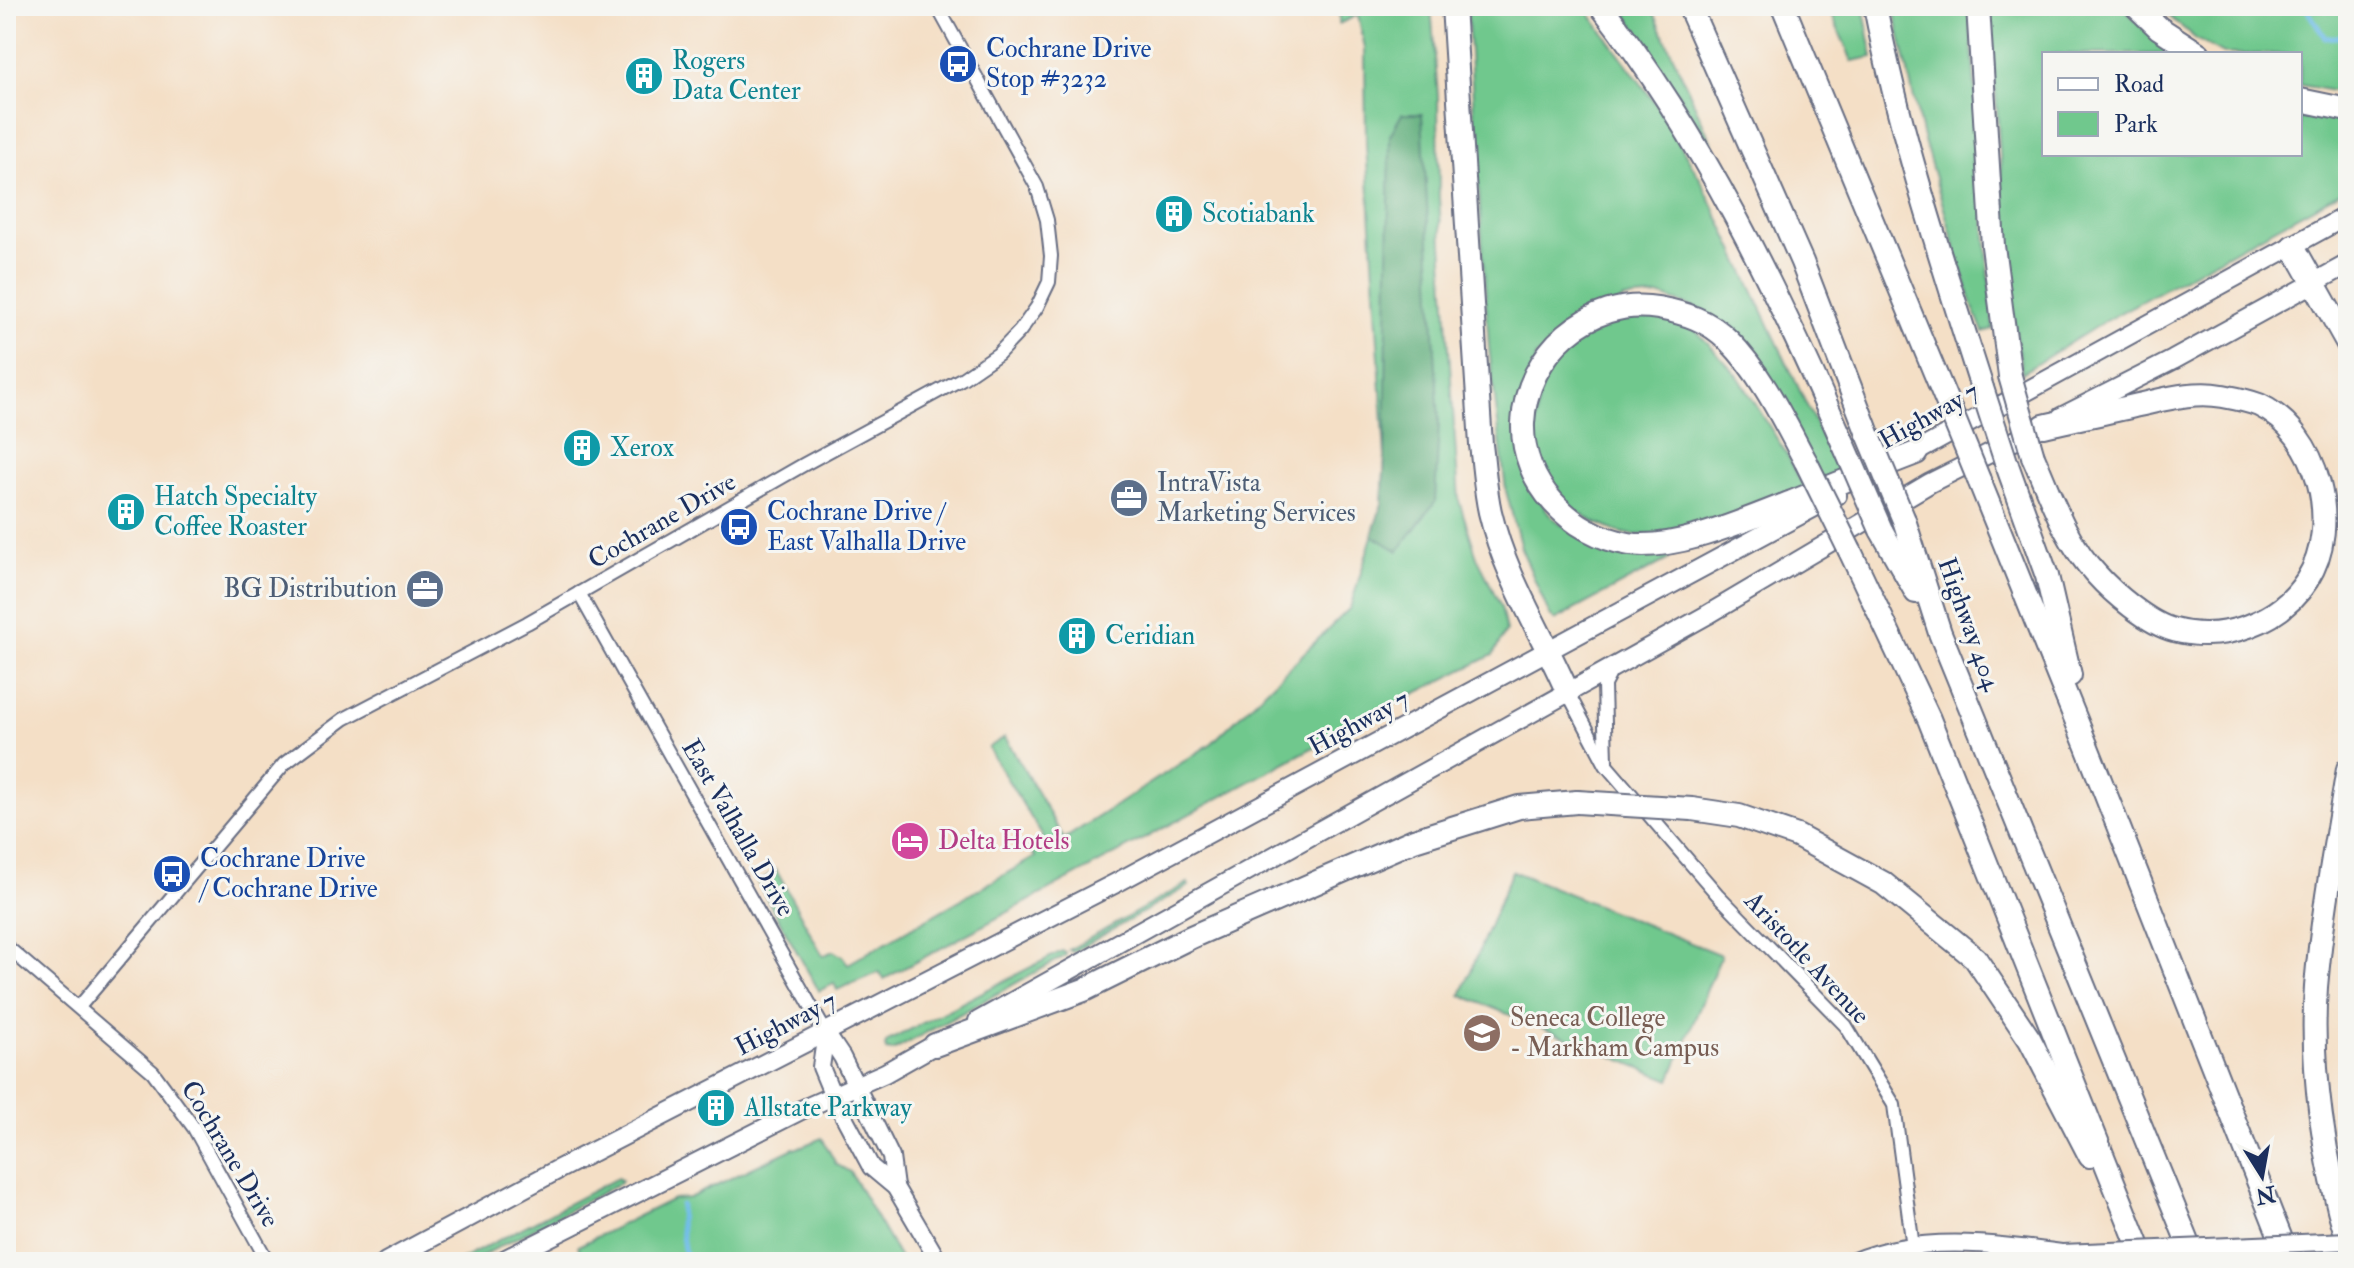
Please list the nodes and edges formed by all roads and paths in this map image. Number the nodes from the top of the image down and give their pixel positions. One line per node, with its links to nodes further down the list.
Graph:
1 (937, 6): 19 (street, Cochrane Drive)
2 (1453, 6): 21 (highway)
3 (1601, 6): 20 (highway, bridge)
4 (1689, 6): 20 (highway, Highway 404, bridge)
5 (1783, 6): 24 (highway, bridge)
6 (1875, 6): 24 (highway, bridge)
7 (1978, 6): 17 (highway, bridge)
8 (2136, 6): 9 (highway)
9 (2196, 52)
10 (2302, 100): 11 (highway)
11 (2348, 110)
12 (2348, 215): 13 (main road, Highway 7)
13 (2293, 246): 15 (highway); 18 (main road, Highway 7)
14 (2348, 264): 15 (main road)
15 (2315, 284): 16 (highway); 17 (main road)
16 (2348, 344)
17 (2044, 426): 22 (main road)
18 (1916, 453): 21 (main road, Highway 7); 43 (highway, bridge)
19 (579, 593): 28 (street, Cochrane Drive); 29 (street, East Valhalla Drive)
20 (1940, 633): 44 (highway, Highway 404)
21 (1549, 651): 23 (highway); 29 (main road, Highway 7)
22 (1613, 668): 23 (main road); 25 (street)
23 (1568, 693): 25 (street, Aristotle Avenue); 30 (main road)
24 (2087, 747): 45 (highway)
25 (1606, 765): 36 (street, Aristotle Avenue)
26 (2348, 769): 34 (highway)
27 (6, 946): 28 (street, Cochrane Drive)
28 (79, 1007): 37 (street, Cochrane Drive)
29 (826, 1033): 31 (street, East Valhalla Drive); 32 (street); 38 (main road, Highway 7)
30 (935, 1045): 31 (main road); 43 (highway, bridge)
31 (857, 1086): 32 (main road); 33 (street)
32 (833, 1096): 33 (street); 39 (main road)
33 (895, 1187): 40 (street)
34 (2348, 1241): 35 (street, bridge)
35 (2062, 1253): 36 (street); 42 (street)
36 (1914, 1254): 41 (street)
37 (268, 1262)
38 (386, 1262)
39 (500, 1262)
40 (939, 1262)
41 (1852, 1262)
42 (2020, 1262)
43 (2142, 1262)
44 (2196, 1262)
45 (2290, 1262)

